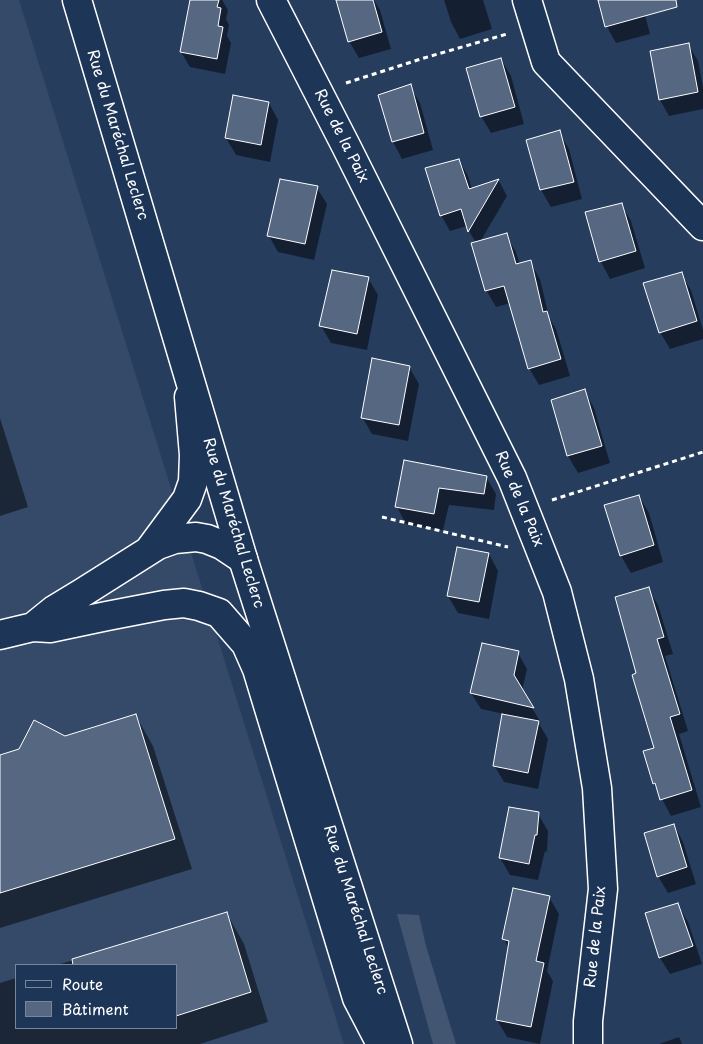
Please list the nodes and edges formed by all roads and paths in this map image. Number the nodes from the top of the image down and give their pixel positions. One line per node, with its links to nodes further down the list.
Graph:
1 (77, 0): 7 (street, Rue du Maréchal Leclerc)
2 (271, 0): 5 (street, Rue de la Paix)
3 (527, 0): 4 (street)
4 (535, 26): 5 (path); 6 (street)
5 (321, 96): 9 (street, Rue de la Paix)
6 (703, 226)
7 (190, 378): 11 (street); 13 (street, Rue du Maréchal Leclerc)
8 (703, 452): 9 (path)
9 (525, 509): 12 (street, Rue de la Paix)
10 (382, 518): 12 (path)
11 (147, 552): 13 (street); 14 (street)
12 (543, 555): 18 (street, Rue de la Paix)
13 (243, 558): 17 (street, Rue du Maréchal Leclerc)
14 (32, 627): 15 (street); 16 (street)
15 (0, 635)
16 (381, 1044)
17 (398, 1044)
18 (588, 1044)

